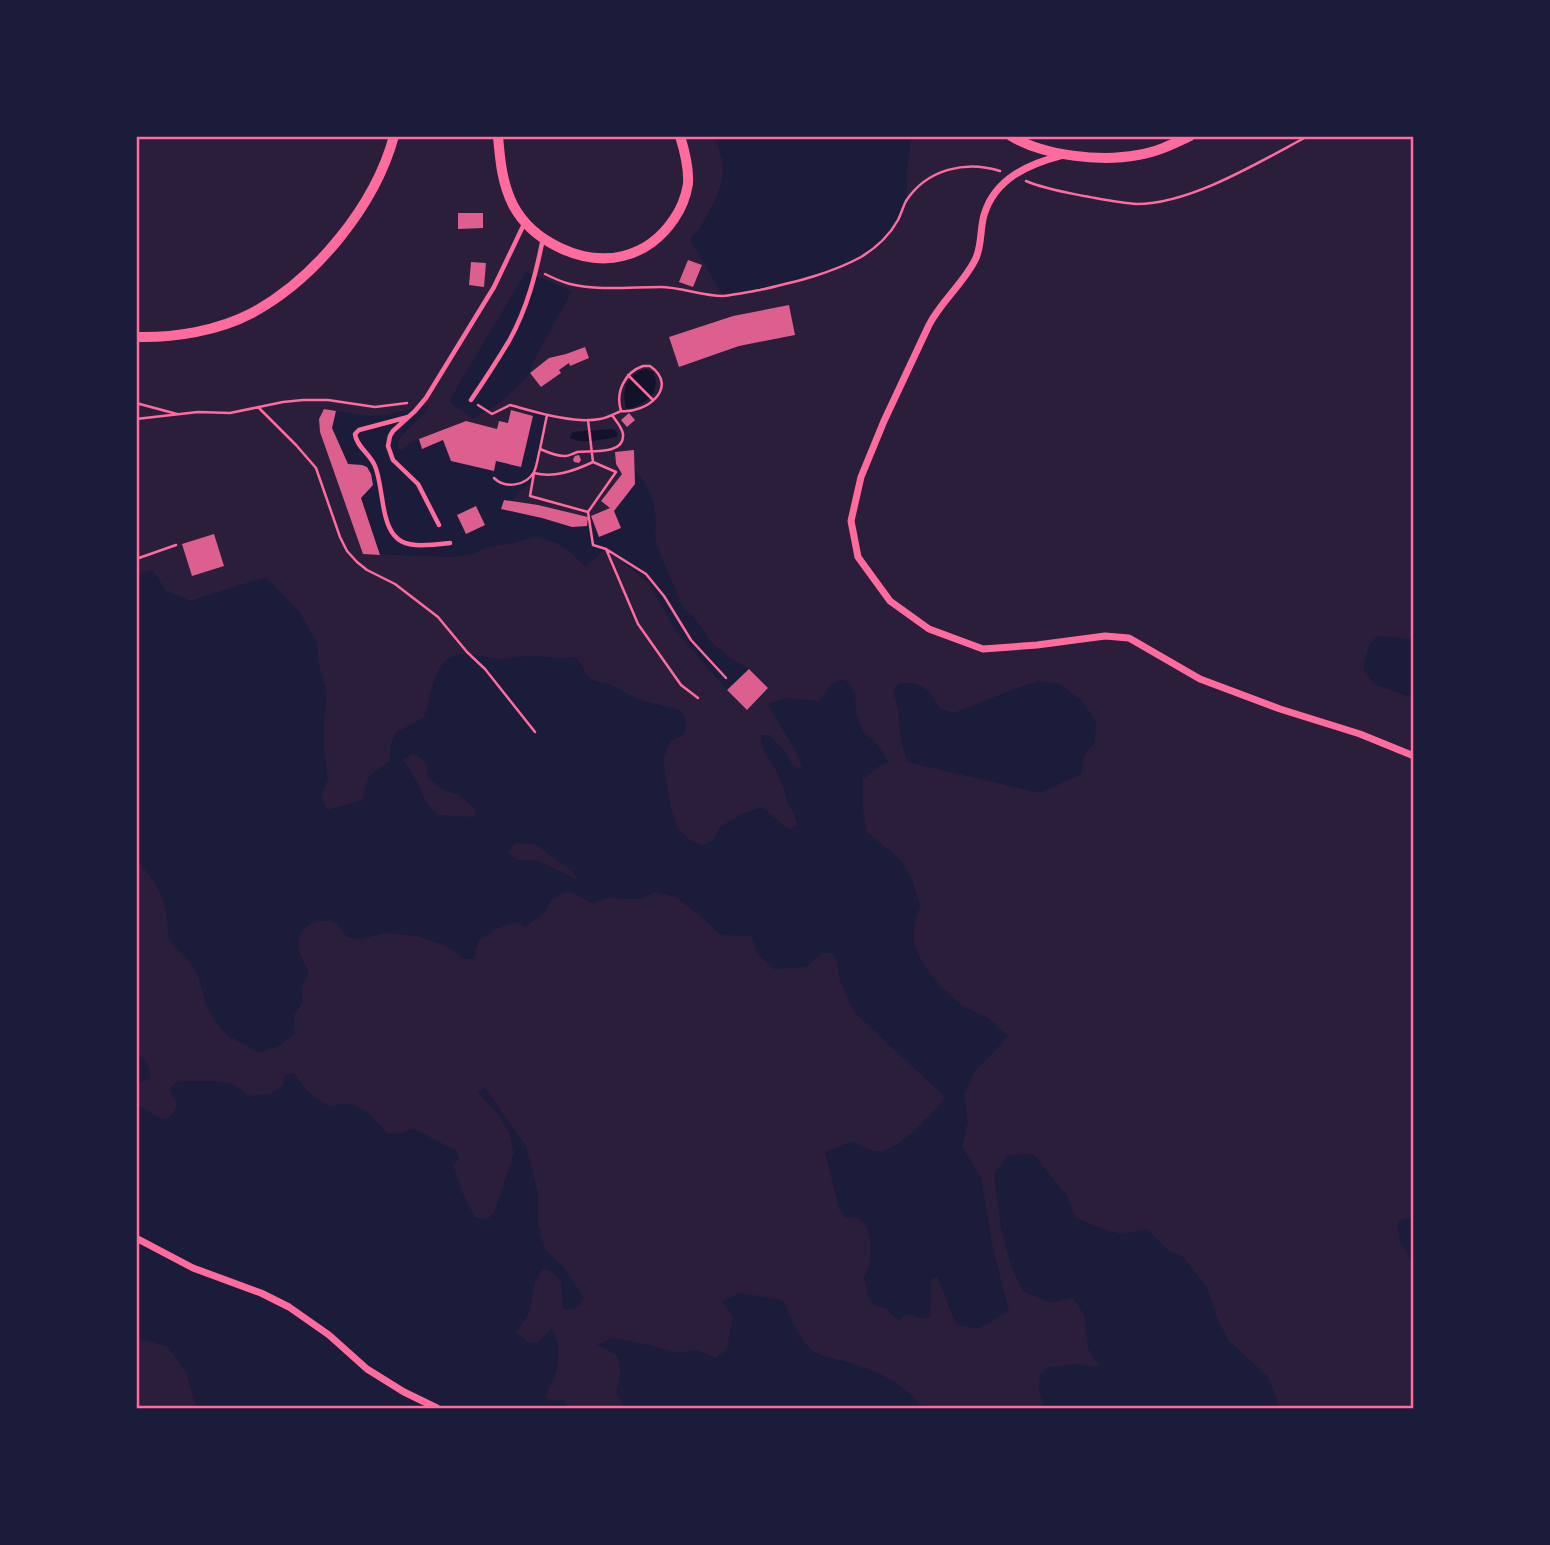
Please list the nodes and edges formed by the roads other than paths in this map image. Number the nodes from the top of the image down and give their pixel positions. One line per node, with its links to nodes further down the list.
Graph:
1 (394, 136): 9 (main road)
2 (498, 136): 7 (main road)
3 (680, 136): 8 (main road)
4 (1011, 136): 6 (main road)
5 (1189, 136): 6 (main road)
6 (1063, 155): 14 (street)
7 (525, 221): 8 (main road); 11 (lane)
8 (543, 237): 10 (lane)
9 (136, 337)
10 (471, 400)
11 (408, 417): 12 (lane); 13 (lane)
12 (439, 525)
13 (450, 544)
14 (1413, 757)
15 (136, 1238): 16 (street)
16 (438, 1409)

